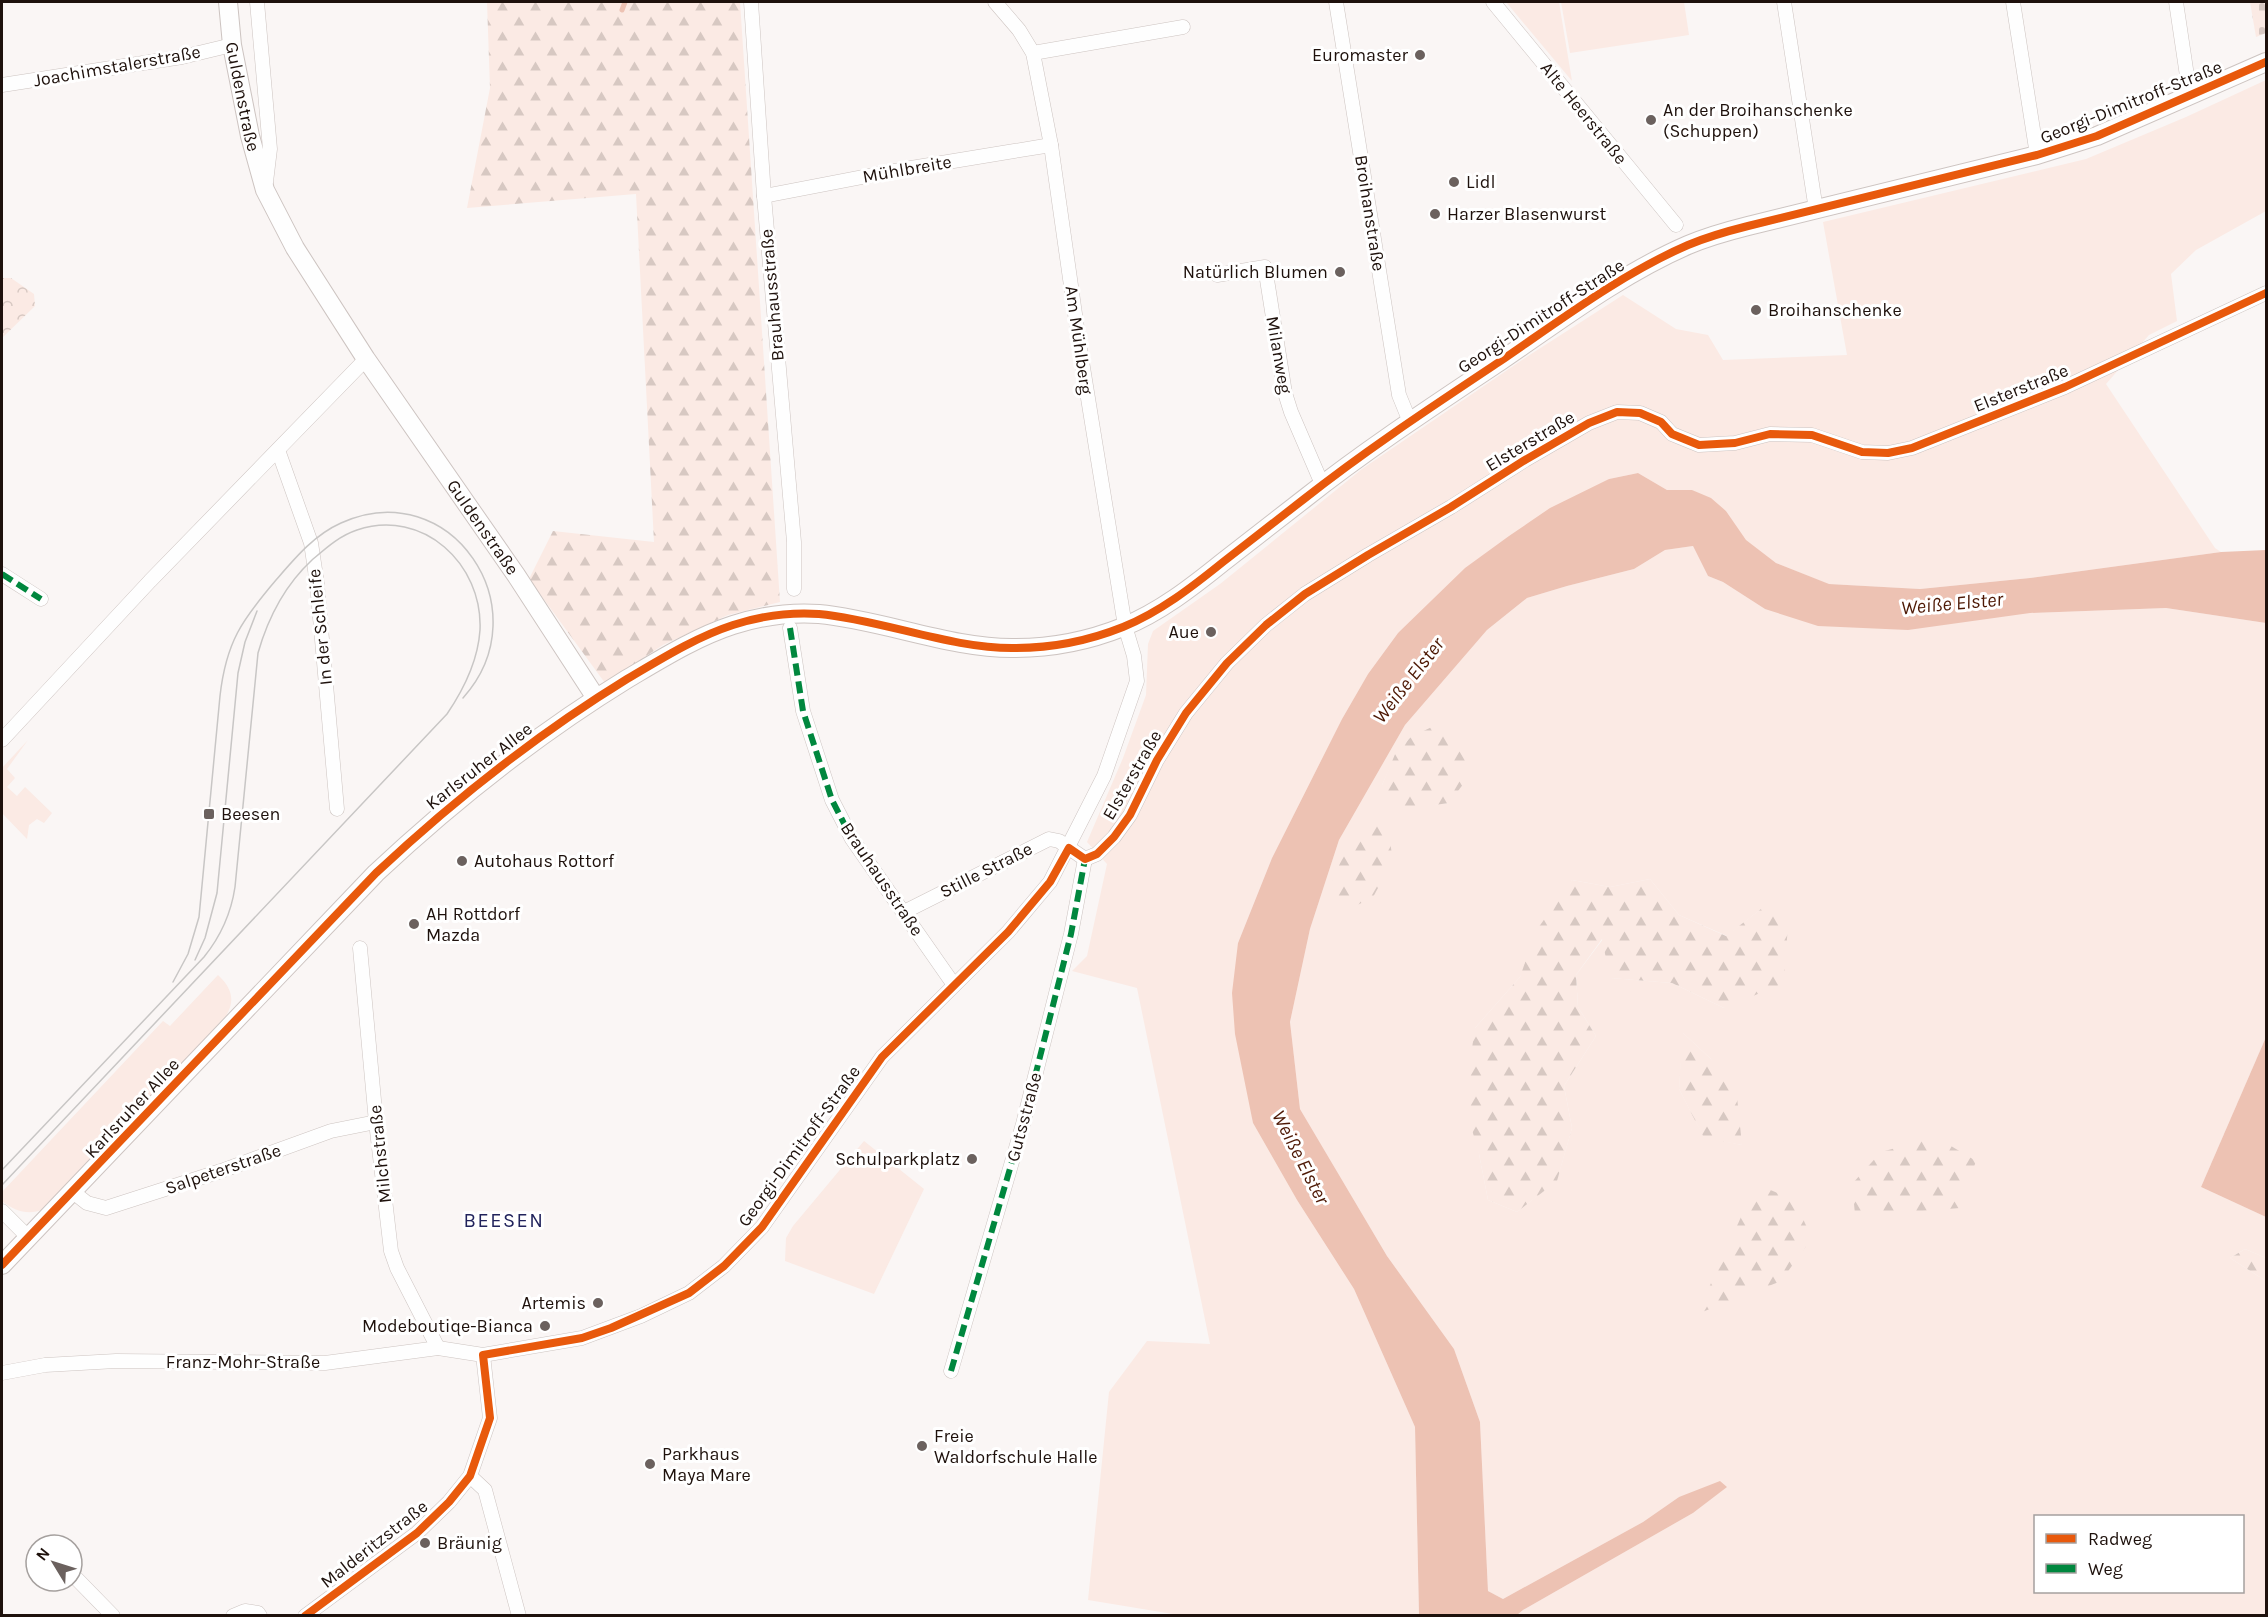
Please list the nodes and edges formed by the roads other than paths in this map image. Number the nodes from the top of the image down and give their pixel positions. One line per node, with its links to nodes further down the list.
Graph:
1 (228, 2): 11 (street, Guldenstraße)
2 (257, 2): 18 (street, Guldenstraße)
3 (751, 2): 19 (street, Brauhausstraße)
4 (995, 2): 12 (street, Am Mühlberg)
5 (1336, 2): 25 (street, Broihanstraße)
6 (1493, 2): 21 (street, Alte Heerstraße)
7 (1784, 2): 20 (street)
8 (2013, 2): 17 (street)
9 (2176, 2): 15 (street)
10 (1183, 27): 12 (street)
11 (232, 45): 14 (street, Joachimstalerstraße); 18 (street, Guldenstraße)
12 (1034, 53): 16 (street, Am Mühlberg)
13 (2266, 62): 15 (street, Georgi-Dimitroff-Straße)
14 (2, 85)
15 (2190, 96): 17 (street, Georgi-Dimitroff-Straße)
16 (1051, 145): 19 (street, Mühlbreite); 31 (street, Am Mühlberg)
17 (2037, 155): 20 (street, Georgi-Dimitroff-Straße)
18 (265, 190): 24 (street, Guldenstraße)
19 (764, 196): 29 (street, Brauhausstraße)
20 (1816, 210): 25 (street, Georgi-Dimitroff-Straße)
21 (1676, 225)
22 (1217, 275): 27 (street, Milanweg)
23 (2266, 293): 37 (street, Elsterstraße)
24 (366, 358): 26 (street); 33 (street, Guldenstraße)
25 (1410, 422): 27 (street, Georgi-Dimitroff-Straße)
26 (278, 450): 34 (street); 35 (street, In der Schleife)
27 (1322, 484): 31 (street, Georgi-Dimitroff-Straße)
28 (2, 574): 30 (street)
29 (794, 589)
30 (41, 598)
31 (1125, 626): 33 (street, Karlsruher Allee); 36 (street, Georgi-Dimitroff-Straße)
32 (790, 628): 38 (street, Brauhausstraße)
33 (597, 698): 42 (street, Karlsruher Allee)
34 (2, 740)
35 (337, 809)
36 (1069, 848): 37 (street); 38 (street, Stille Straße); 40 (street, Georgi-Dimitroff-Straße)
37 (1085, 859): 48 (street, Gutsstraße)
38 (904, 912): 40 (street, Brauhausstraße)
39 (360, 948): 41 (street, Milchstraße)
40 (954, 985): 47 (street, Georgi-Dimitroff-Straße)
41 (376, 1122): 42 (street, Salpeterstraße); 46 (street, Milchstraße)
42 (74, 1192): 44 (street, Karlsruher Allee)
43 (2, 1210): 44 (street)
44 (29, 1238): 45 (street, Karlsruher Allee)
45 (2, 1265)
46 (438, 1348): 47 (street, Franz-Mohr-Straße); 49 (street, Franz-Mohr-Straße)
47 (483, 1355): 50 (street, Malderitzstraße)
48 (951, 1371)
49 (2, 1373)
50 (470, 1476): 55 (street, Malderitzstraße); 56 (street)
51 (84, 1586): 52 (street)
52 (113, 1616)
53 (233, 1616): 54 (street)
54 (260, 1616)
55 (304, 1616)
56 (519, 1616)

